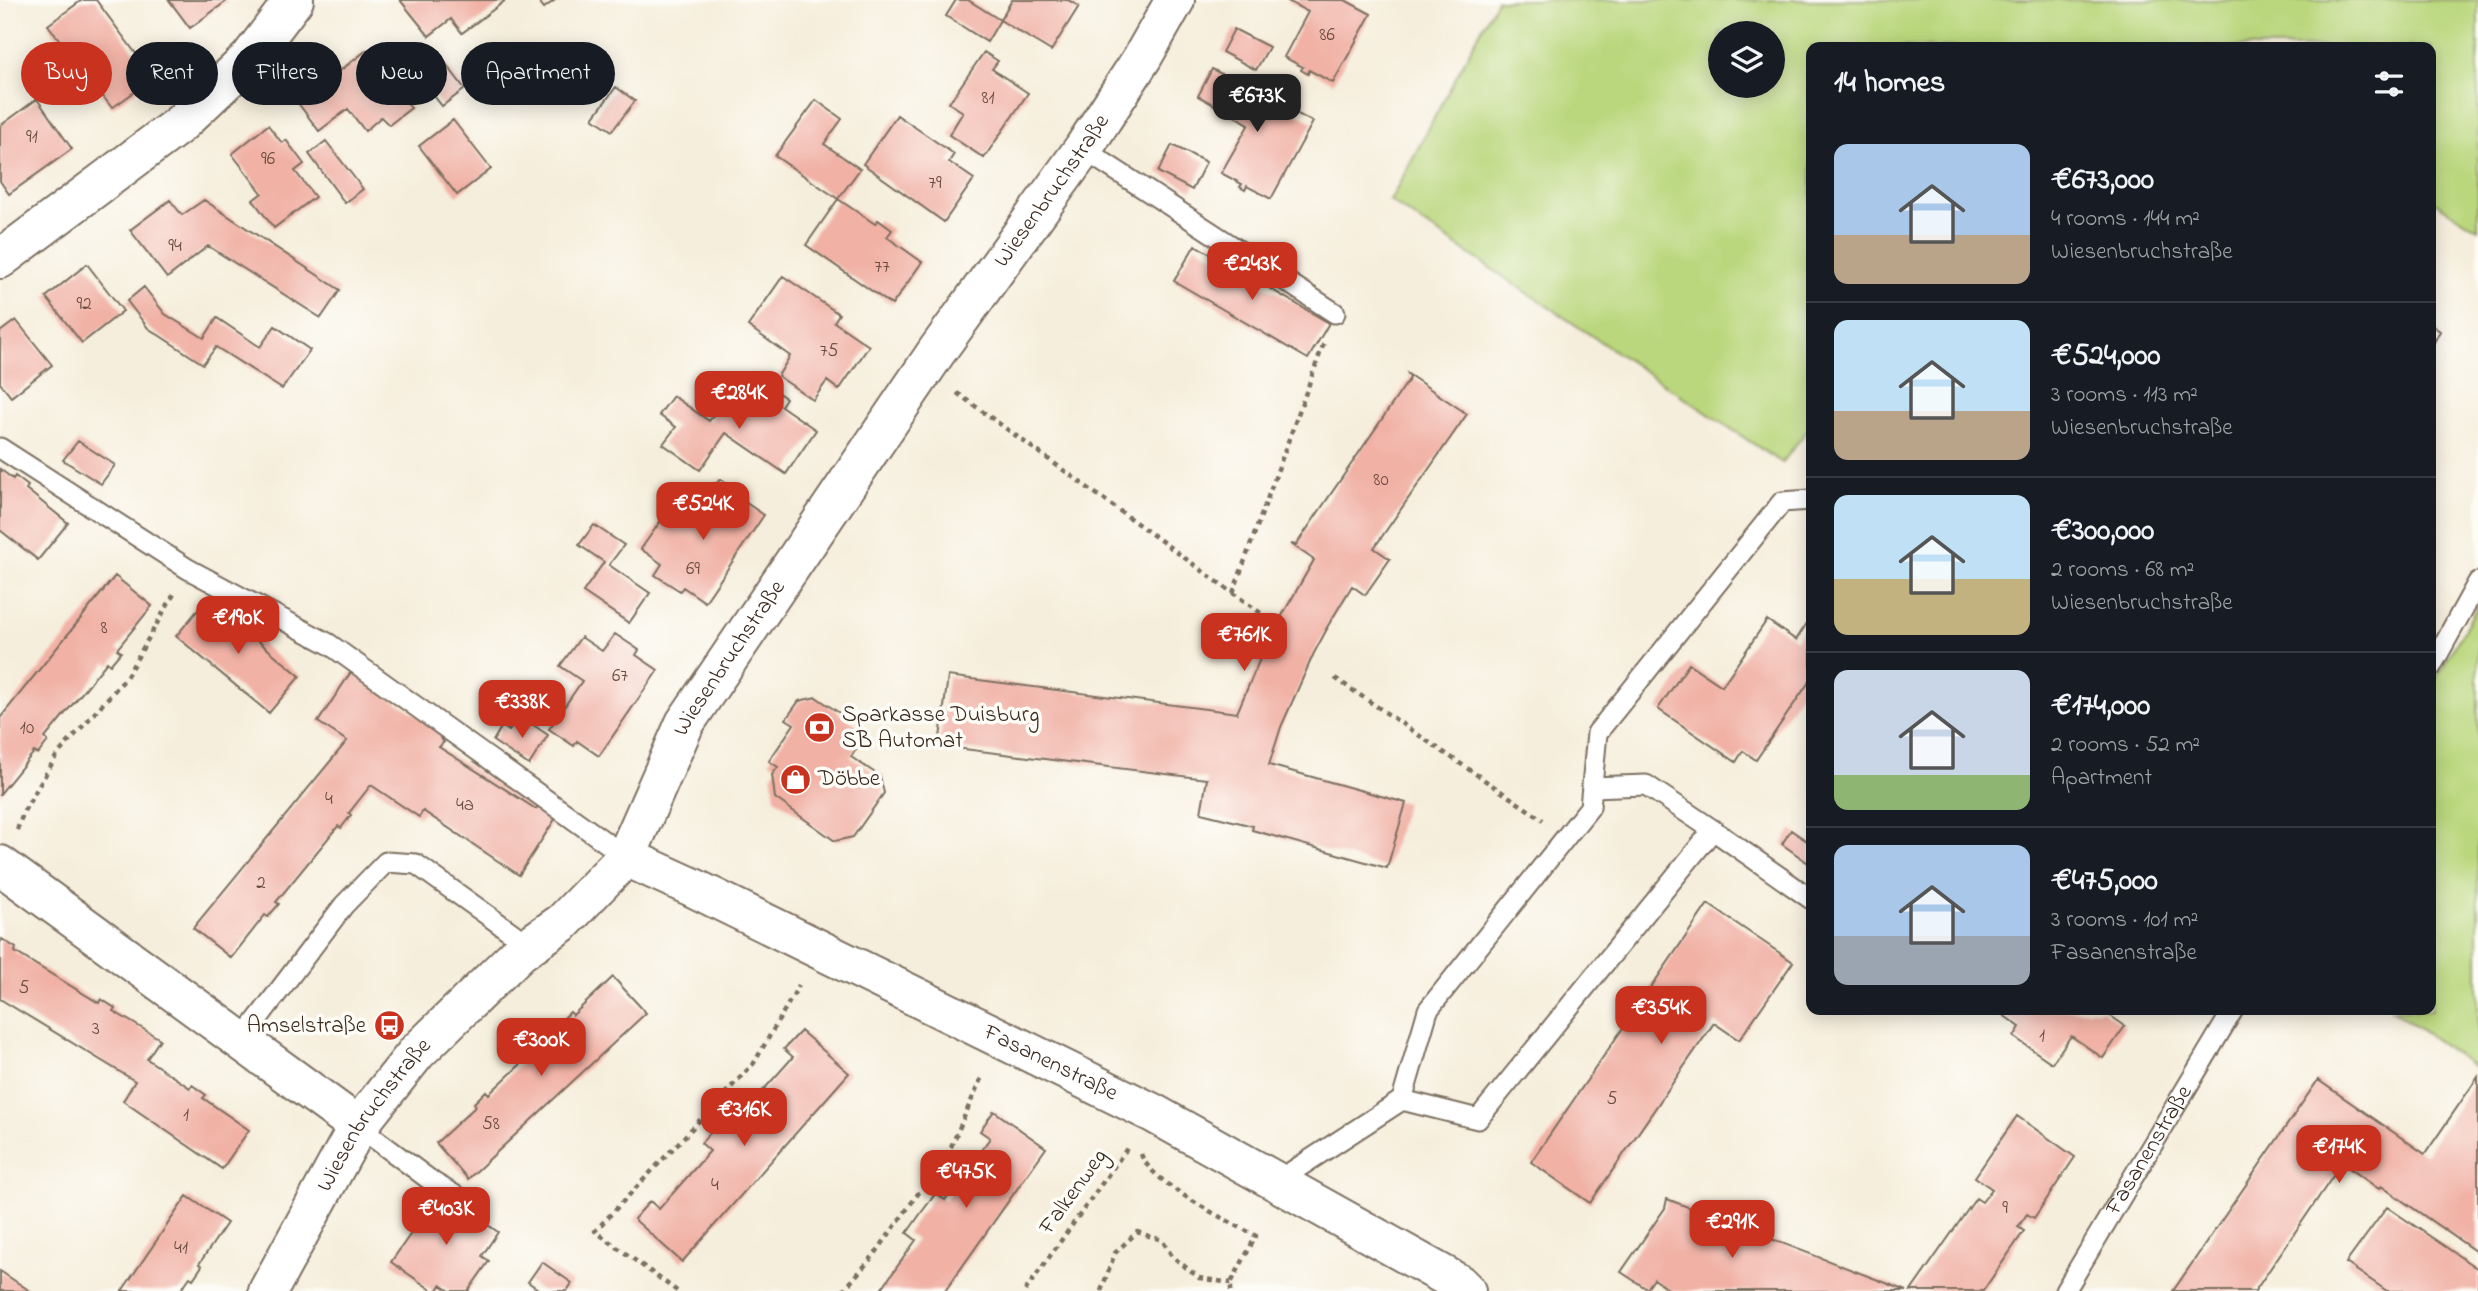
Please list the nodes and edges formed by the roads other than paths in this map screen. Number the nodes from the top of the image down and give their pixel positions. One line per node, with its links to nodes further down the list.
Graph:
1 (294, 0): 4 (street)
2 (1175, 0): 3 (street, Wiesenbruchstraße)
3 (1083, 149): 5 (lane); 12 (street, Wiesenbruchstraße)
4 (0, 259)
5 (1335, 313)
6 (0, 448): 12 (lane)
7 (1806, 500): 10 (lane)
8 (2478, 582): 9 (lane)
9 (2436, 658)
10 (1592, 788): 11 (lane); 18 (lane)
11 (1713, 830): 14 (lane); 18 (lane)
12 (626, 857): 15 (street, Wiesenbruchstraße); 20 (street, Fasanenstraße)
13 (1, 866): 17 (street)
14 (1806, 895)
15 (529, 945): 17 (lane); 19 (street, Wiesenbruchstraße)
16 (2230, 1015): 24 (lane, Fasanenstraße)
17 (241, 1041): 19 (street)
18 (1402, 1100): 20 (lane)
19 (358, 1126): 21 (lane); 22 (street, Wiesenbruchstraße)
20 (1276, 1182): 23 (street, Fasanenstraße)
21 (461, 1199)
22 (268, 1291)
23 (1466, 1291)
24 (2065, 1291)

